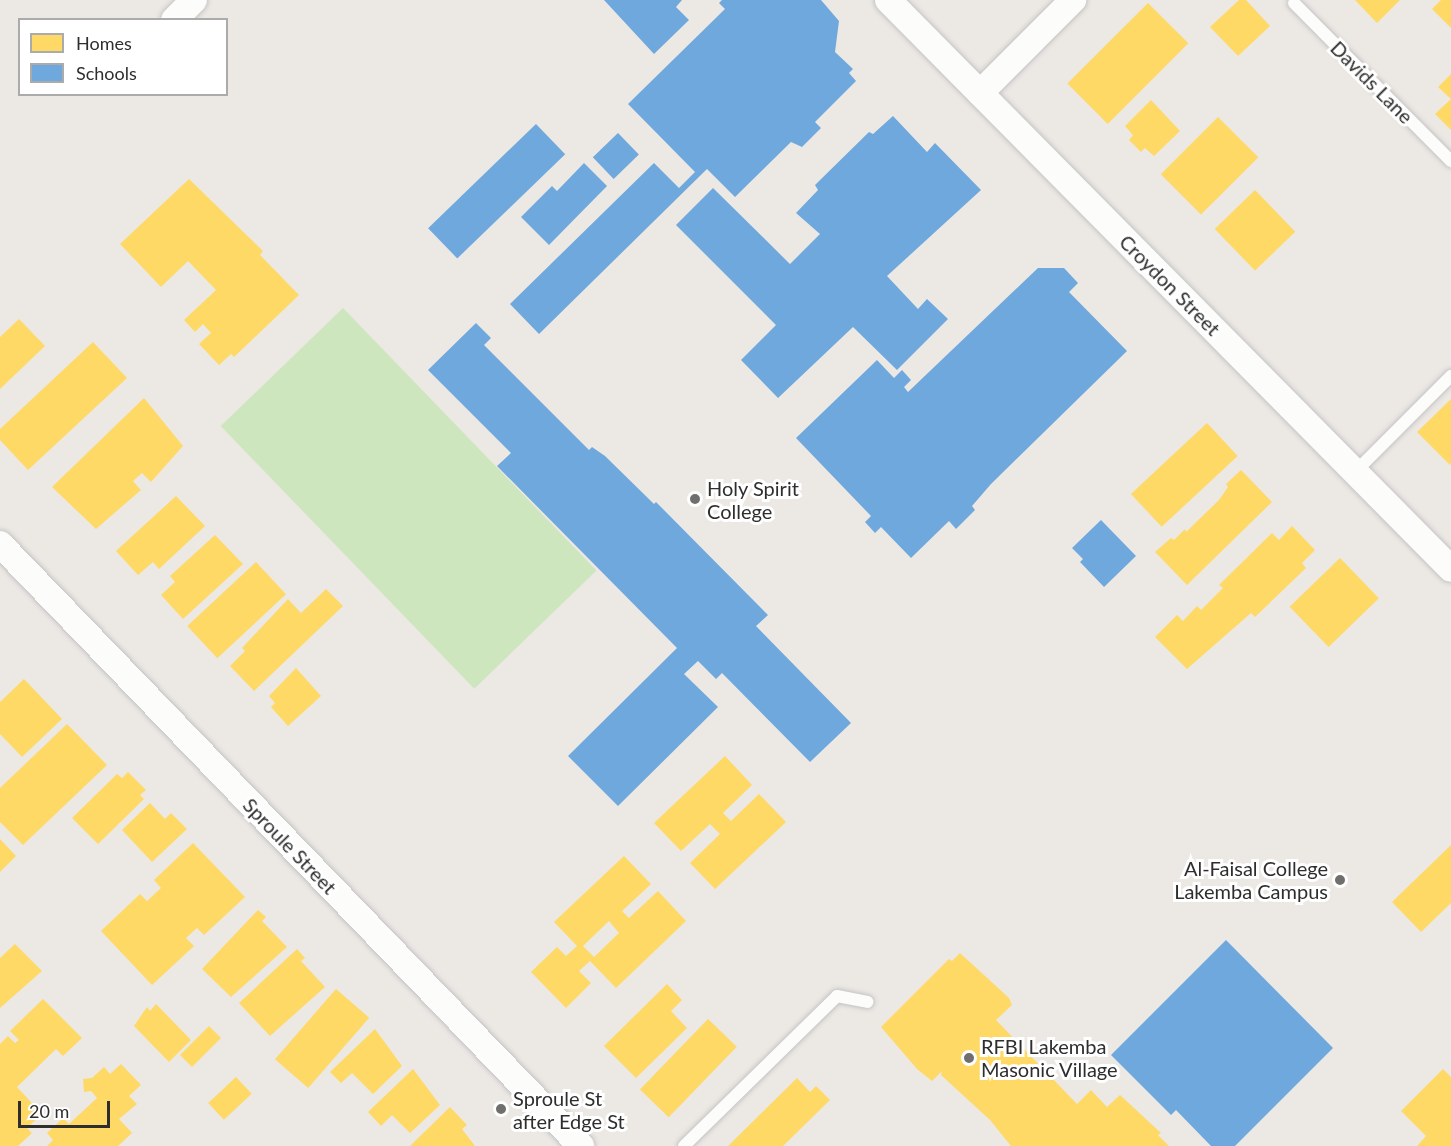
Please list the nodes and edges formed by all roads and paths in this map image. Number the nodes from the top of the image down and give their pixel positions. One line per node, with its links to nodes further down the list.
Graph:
1 (194, 0): 5 (street)
2 (888, 0): 6 (street, Croydon Street)
3 (1073, 0): 6 (street)
4 (1294, 3): 7 (lane, Davids Lane)
5 (176, 18)
6 (980, 93): 9 (street, Croydon Street)
7 (1448, 158)
8 (1451, 376): 9 (lane)
9 (1356, 472): 11 (street, Croydon Street)
10 (0, 544): 13 (street, Sproule Street)
11 (1451, 569)
12 (867, 1002): 14 (lane)
13 (581, 1146)
14 (684, 1146)

